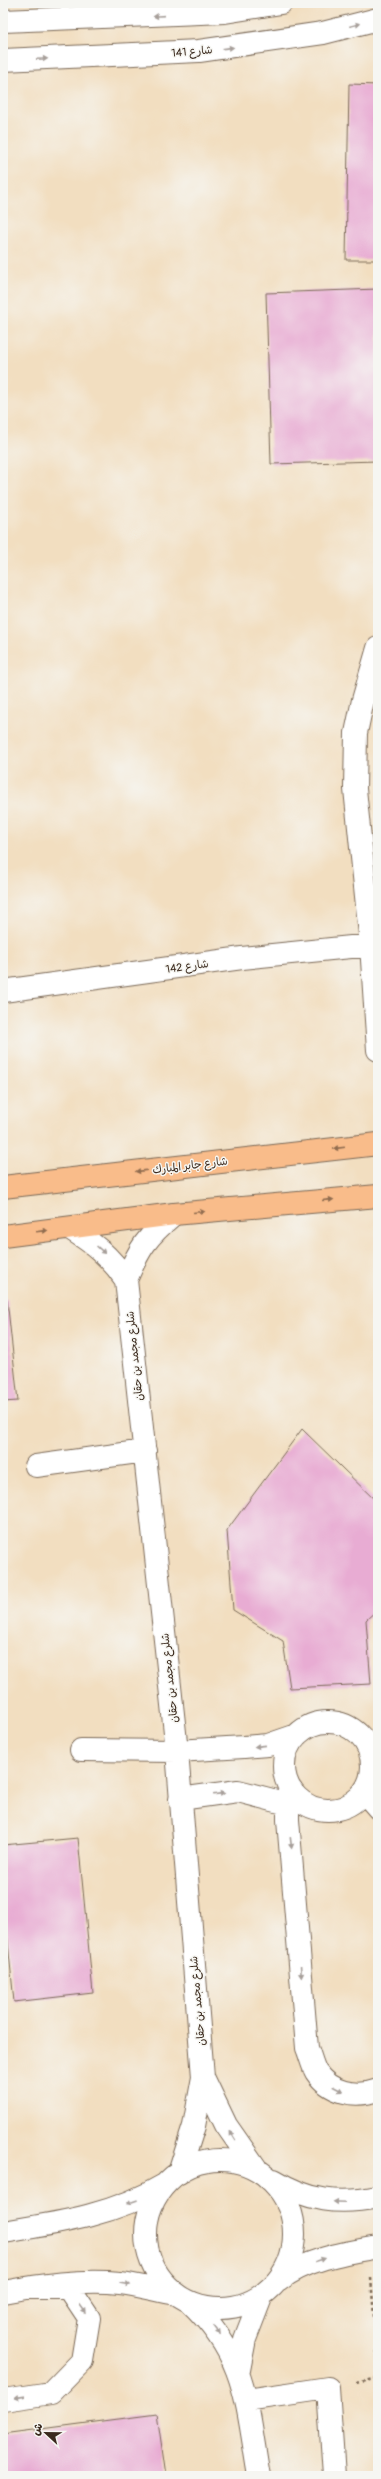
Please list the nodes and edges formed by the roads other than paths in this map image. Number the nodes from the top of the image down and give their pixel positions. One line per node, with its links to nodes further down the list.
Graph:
1 (281, 3): 3 (street, one-way to 3)
2 (378, 19): 4 (street, شارع 141, one-way to 2)
3 (3, 22)
4 (3, 60)
5 (378, 648): 6 (street)
6 (370, 855): 7 (street)
7 (371, 945): 8 (street, شارع 142); 9 (street)
8 (3, 991)
9 (378, 1050)
10 (378, 1144): 11 (main road, شارع جابر المبارك, one-way to 11)
11 (3, 1186)
12 (378, 1196): 13 (main road, one-way to 12)
13 (174, 1214): 14 (main road); 16 (street, شلرع مجمد بن حقان)
14 (69, 1228): 15 (main road, one-way to 14); 16 (street, شلرع مجمد بن حقان, one-way to 16)
15 (3, 1236)
16 (126, 1280): 17 (street, شلرع مجمد بن حقان)
17 (144, 1451): 18 (street); 21 (street, شلرع مجمد بن حقان)
18 (36, 1466)
19 (297, 1735): 21 (street, one-way to 21); 22 (street); 23 (street)
20 (81, 1750): 21 (street)
21 (177, 1751): 24 (street, شلرع مجمد بن حقان)
22 (368, 1783): 23 (street); 25 (street)
23 (290, 1798): 24 (street, one-way to 23); 27 (street, one-way to 27)
24 (180, 1799): 26 (street, شلرع مجمد بن حقان)
25 (378, 1808)
26 (203, 2077): 28 (street, شلرع مجمد بن حقان, one-way to 26); 29 (street, شلرع مجمد بن حقان)
27 (378, 2090)
28 (262, 2172): 29 (street); 30 (street, one-way to 28); 34 (street, شلرع مجمد بن حقان)
29 (172, 2178): 31 (street, one-way to 31); 36 (street, شلرع مجمد بن حقان)
30 (378, 2197)
31 (3, 2232)
32 (373, 2248): 34 (street, one-way to 32)
33 (27, 2288): 35 (street); 36 (street, one-way to 36); 38 (street, one-way to 38)
34 (268, 2290): 36 (street); 37 (street)
35 (3, 2292)
36 (184, 2298): 37 (street, one-way to 37)
37 (239, 2370): 39 (street)
38 (3, 2400)
39 (246, 2400): 40 (street); 41 (street)
40 (259, 2476)
41 (334, 2476)

